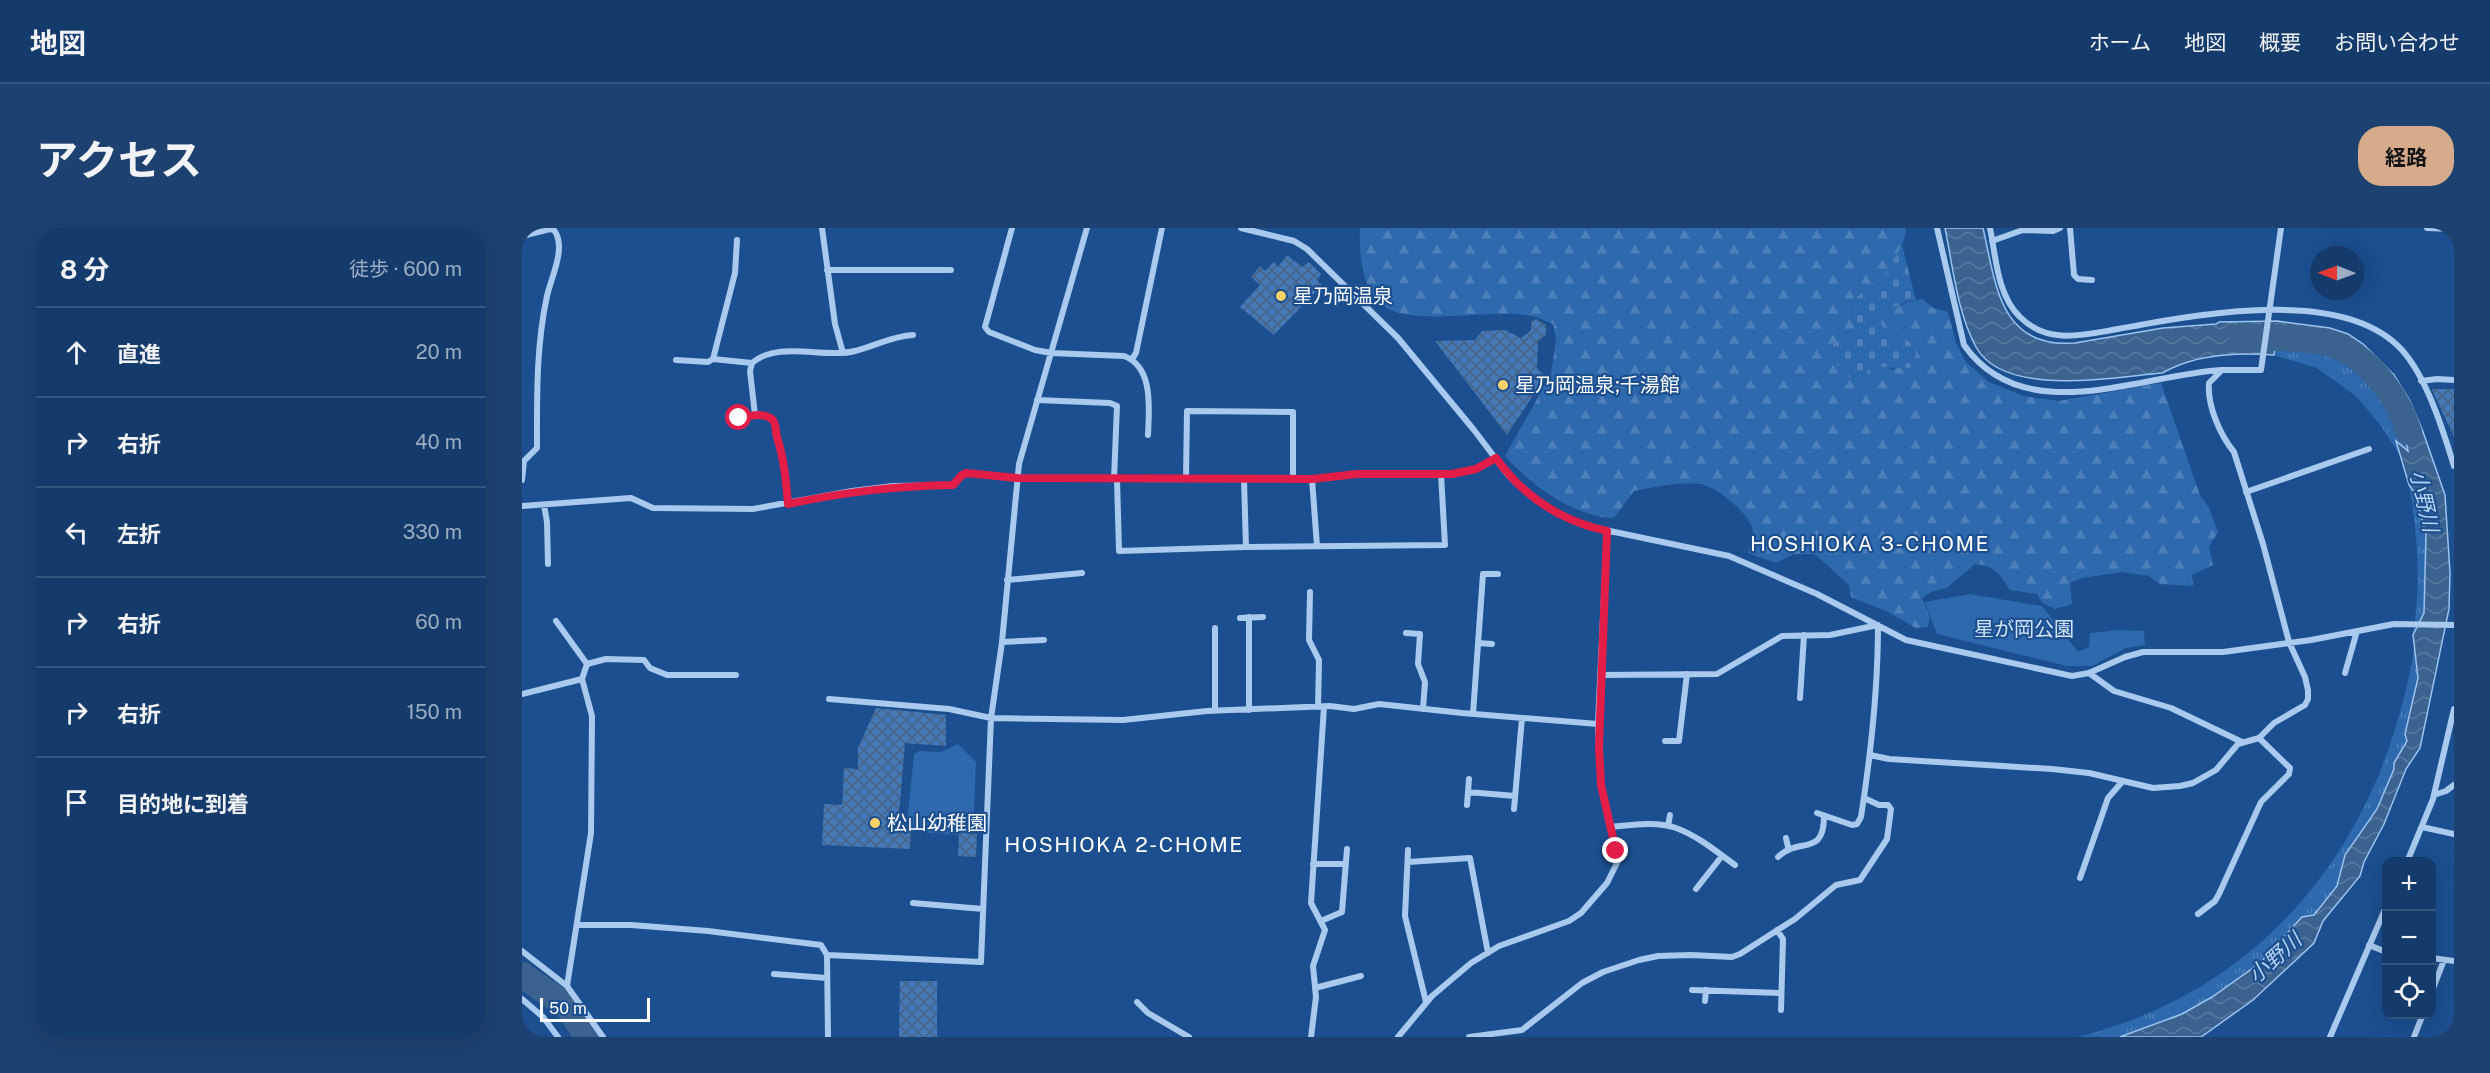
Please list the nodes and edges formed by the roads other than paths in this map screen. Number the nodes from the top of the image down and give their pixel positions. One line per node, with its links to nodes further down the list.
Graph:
1 (822, 228): 17 (street)
2 (1012, 228): 23 (street)
3 (1086, 228): 23 (street)
4 (1162, 228): 25 (street)
5 (1241, 228): 13 (street)
6 (1937, 228): 28 (street)
7 (1990, 228): 16 (street)
8 (2060, 228): 16 (street)
9 (2070, 228): 19 (street)
10 (2281, 228): 20 (street)
11 (2427, 228): 12 (street)
12 (2454, 229)
13 (1270, 231): 36 (street)
14 (522, 236): 44 (street)
15 (737, 240): 24 (street)
16 (1992, 241): 20 (street)
17 (827, 270): 18 (street); 22 (street)
18 (951, 270)
19 (2092, 280)
20 (2270, 314): 28 (street); 30 (street)
21 (913, 334): 22 (street)
22 (843, 353): 27 (street)
23 (1051, 353): 25 (street); 31 (street)
24 (713, 359): 26 (street); 27 (street)
25 (1132, 359): 34 (street)
26 (676, 360)
27 (752, 363): 32 (street)
28 (2222, 370): 46 (street)
29 (2454, 380): 30 (street)
30 (2421, 381): 37 (street)
31 (1036, 400): 39 (street); 40 (street)
32 (755, 415): 33 (street); 47 (street)
33 (739, 418)
34 (1148, 435)
35 (2369, 449): 46 (street)
36 (1496, 458): 38 (street); 50 (street)
37 (2454, 466)
38 (1441, 474): 43 (street); 51 (street)
39 (1017, 478): 40 (street); 47 (street); 56 (street)
40 (1115, 479): 41 (street); 52 (street)
41 (1186, 479): 42 (street); 45 (street)
42 (1293, 479): 43 (street); 45 (street)
43 (1312, 479): 51 (street)
44 (522, 480)
45 (1244, 480): 52 (street)
46 (2246, 492): 70 (street)
47 (788, 504): 48 (street)
48 (544, 505): 49 (street); 53 (street)
49 (522, 506)
50 (1607, 531): 62 (street); 78 (street)
51 (1317, 546): 52 (street)
52 (1246, 547)
53 (548, 564)
54 (1082, 573): 56 (street)
55 (1498, 574): 71 (street)
56 (1007, 580): 69 (street)
57 (1310, 592): 83 (street)
58 (1249, 617): 59 (street); 60 (street); 87 (street)
59 (1263, 617)
60 (1240, 618)
61 (556, 621): 73 (street)
62 (1878, 625): 67 (street); 74 (street); 95 (street)
63 (2454, 625): 65 (street)
64 (1215, 628): 86 (street)
65 (2357, 631): 70 (street); 75 (street)
66 (1406, 633): 84 (street)
67 (1804, 635): 76 (street); 81 (street)
68 (1044, 640): 69 (street)
69 (1002, 642): 89 (street)
70 (2289, 642): 74 (street); 92 (street)
71 (1478, 643): 72 (street); 88 (street)
72 (1492, 644)
73 (587, 664): 77 (street); 79 (street)
74 (2089, 673): 94 (street)
75 (2345, 673)
76 (1688, 674): 78 (street); 93 (street)
77 (736, 675)
78 (1602, 675): 91 (street)
79 (582, 679): 80 (street); 128 (street)
80 (522, 694)
81 (1800, 698)
82 (829, 699): 89 (street)
83 (1321, 707): 84 (street); 87 (street); 118 (street)
84 (1423, 709): 88 (street)
85 (2454, 709): 100 (street)
86 (1215, 710): 87 (street); 89 (street)
87 (1249, 710)
88 (1473, 714): 90 (street)
89 (991, 718): 124 (street)
90 (1522, 718): 91 (street); 101 (street)
91 (1598, 724): 107 (street)
92 (2259, 738): 94 (street); 126 (street)
93 (1665, 741)
94 (2242, 742): 97 (street)
95 (1870, 755): 97 (street); 102 (street)
96 (1469, 779): 99 (street)
97 (2122, 782): 122 (street)
98 (2454, 785): 100 (street)
99 (1468, 792): 101 (street); 103 (street)
100 (2434, 795): 108 (street)
101 (1515, 796): 104 (street)
102 (1864, 798): 111 (street); 129 (street)
103 (1467, 805)
104 (1514, 809)
105 (1671, 815): 106 (street)
106 (1668, 826): 107 (street); 114 (street)
107 (1611, 827): 133 (street)
108 (2422, 827): 109 (street); 116 (street)
109 (2454, 834)
110 (1786, 838): 111 (street)
111 (1788, 847): 115 (street)
112 (1347, 849): 119 (street)
113 (1408, 850): 117 (street)
114 (1722, 856): 120 (street); 121 (street)
115 (1778, 856)
116 (2409, 857)
117 (1408, 862): 133 (street); 150 (street)
118 (1313, 864): 119 (street); 127 (street)
119 (1346, 864): 127 (street)
120 (1735, 865)
121 (1693, 878)
122 (2080, 878)
123 (913, 903): 124 (street)
124 (983, 909): 134 (street)
125 (2384, 911): 130 (street)
126 (2198, 914)
127 (1321, 921): 143 (street)
128 (578, 925): 134 (street); 142 (street)
129 (1777, 930): 146 (street); 159 (street)
130 (2369, 945): 131 (street); 160 (street)
131 (2382, 950)
132 (522, 951): 142 (street)
133 (1488, 953): 150 (street)
134 (827, 955): 140 (street)
135 (2436, 959): 136 (street)
136 (2444, 960): 137 (street); 141 (street)
137 (2454, 961)
138 (774, 974): 140 (street)
139 (1361, 976): 143 (street)
140 (827, 978): 155 (street)
141 (2436, 981)
142 (567, 986): 154 (street)
143 (1315, 988): 157 (street)
144 (1692, 990): 145 (street)
145 (1706, 990): 146 (street); 148 (street)
146 (1781, 993): 151 (street)
147 (522, 999): 153 (street)
148 (1706, 1001)
149 (1137, 1002): 156 (street)
150 (1426, 1002): 158 (street)
151 (1781, 1010)
152 (2420, 1019): 161 (street)
153 (558, 1037)
154 (603, 1037)
155 (828, 1037)
156 (1189, 1037)
157 (1311, 1037)
158 (1398, 1037)
159 (1469, 1037)
160 (2330, 1037)
161 (2414, 1037)

